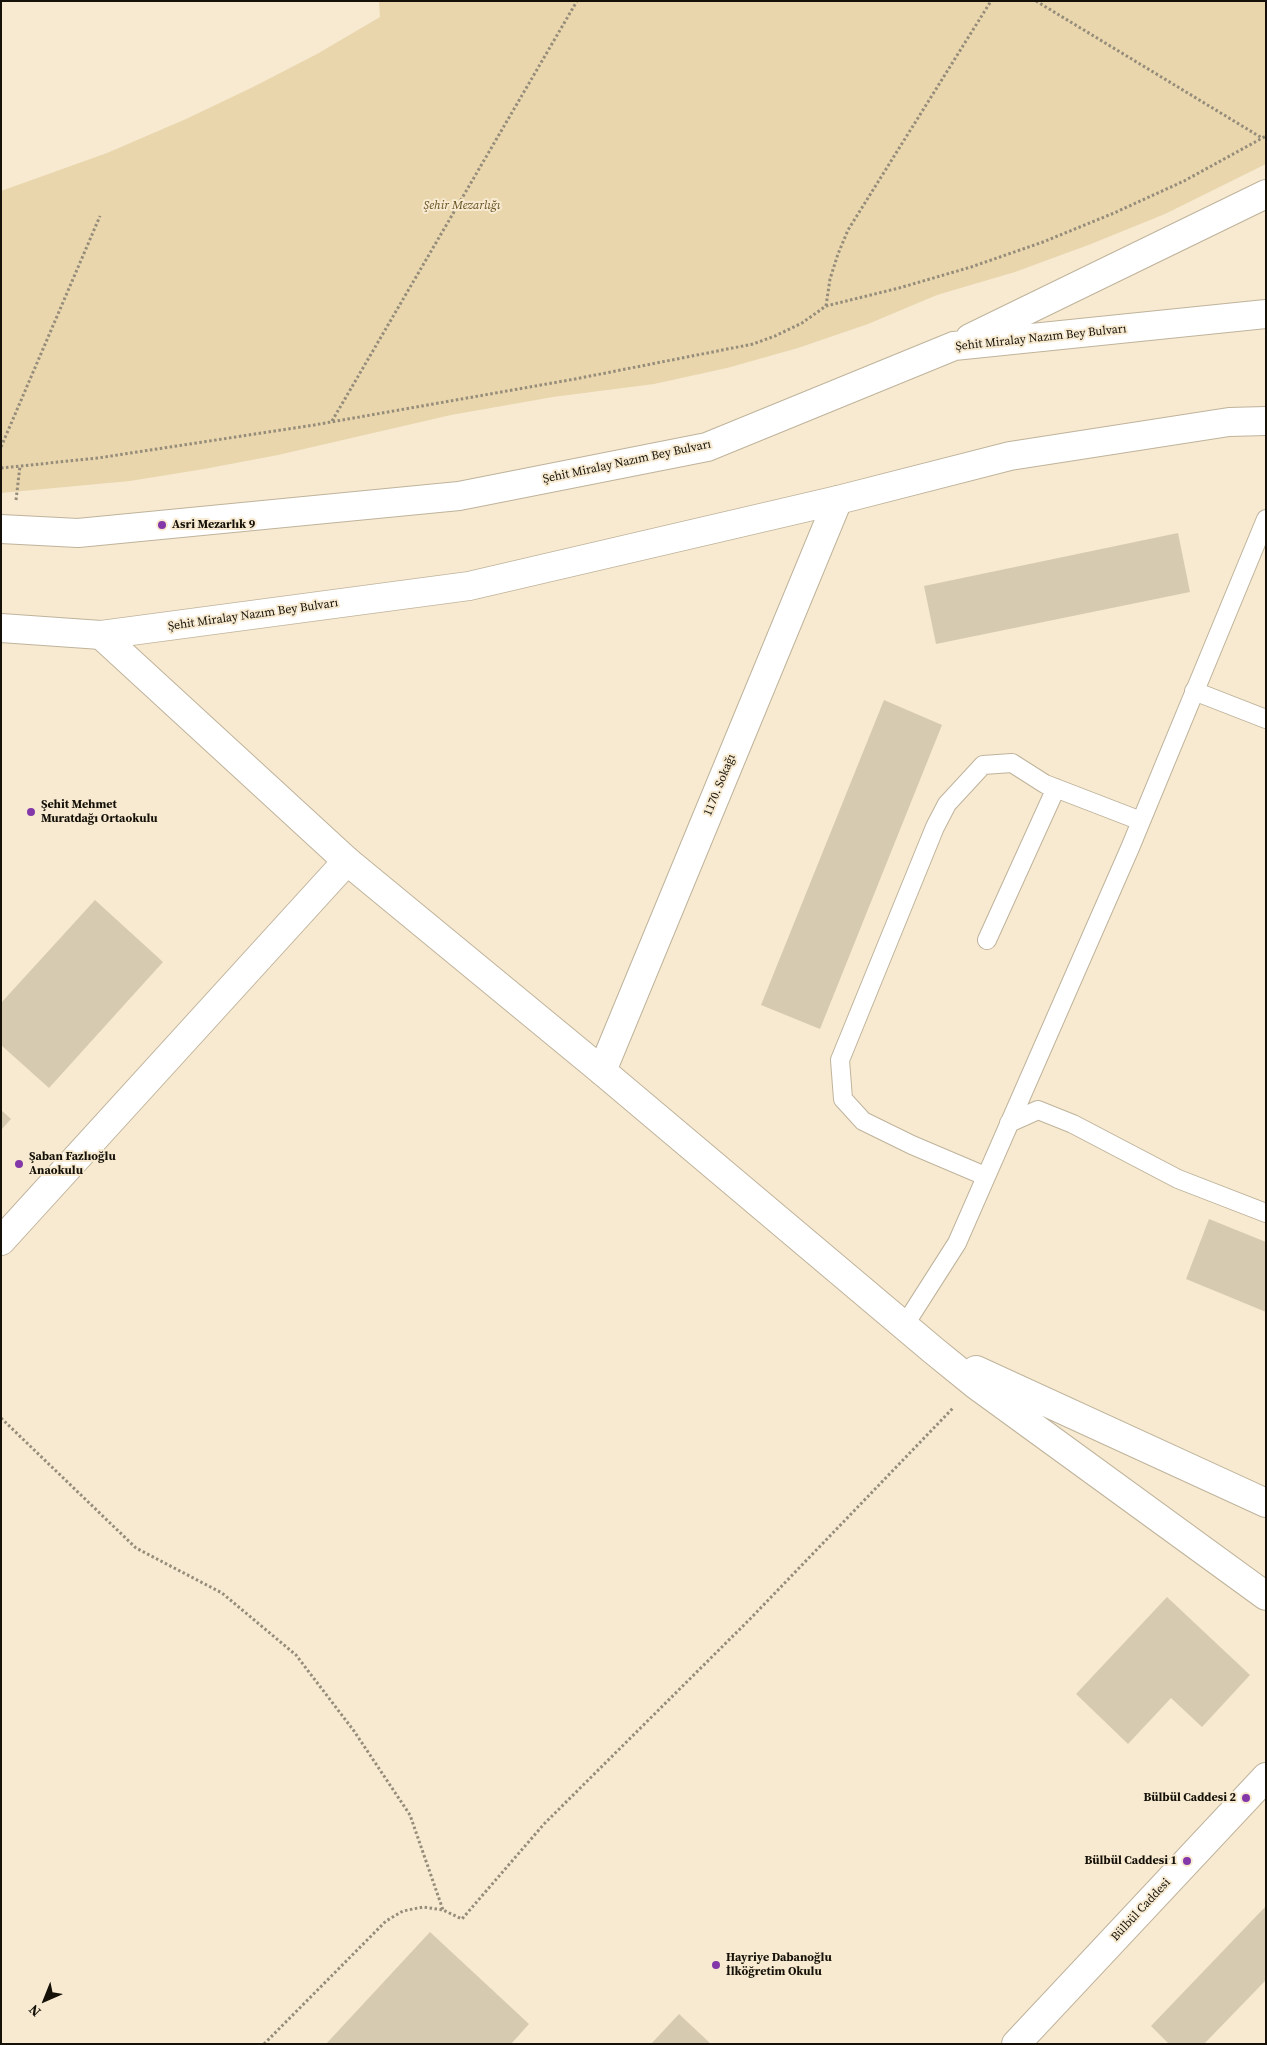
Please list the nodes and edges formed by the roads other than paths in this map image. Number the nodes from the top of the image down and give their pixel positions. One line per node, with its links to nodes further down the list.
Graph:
1 (1266, 194): 3 (street)
2 (1266, 314): 3 (street, Şehit Miralay Nazım Bey Bulvarı)
3 (954, 346): 7 (street, Şehit Miralay Nazım Bey Bulvarı)
4 (1266, 421): 5 (street, Şehit Miralay Nazım Bey Bulvarı)
5 (838, 500): 9 (street, Şehit Miralay Nazım Bey Bulvarı); 16 (street, 1170. Sokağı)
6 (1266, 519): 10 (lane)
7 (1, 529)
8 (1, 628): 9 (street, Şehit Miralay Nazım Bey Bulvarı)
9 (101, 635): 14 (street)
10 (1194, 691): 11 (lane); 13 (lane)
11 (1266, 718)
12 (1056, 788): 13 (lane); 15 (lane); 18 (lane)
13 (1141, 821): 17 (lane)
14 (347, 860): 16 (street); 20 (street)
15 (987, 940)
16 (602, 1071): 21 (street)
17 (1009, 1123): 18 (lane); 19 (lane)
18 (986, 1176): 21 (lane)
19 (1266, 1213)
20 (1, 1241)
21 (904, 1326): 22 (street)
22 (933, 1350): 23 (street); 24 (street)
23 (1266, 1503)
24 (1266, 1596)
25 (1266, 1777): 26 (street, Bülbül Caddesi)
26 (1016, 2044)

